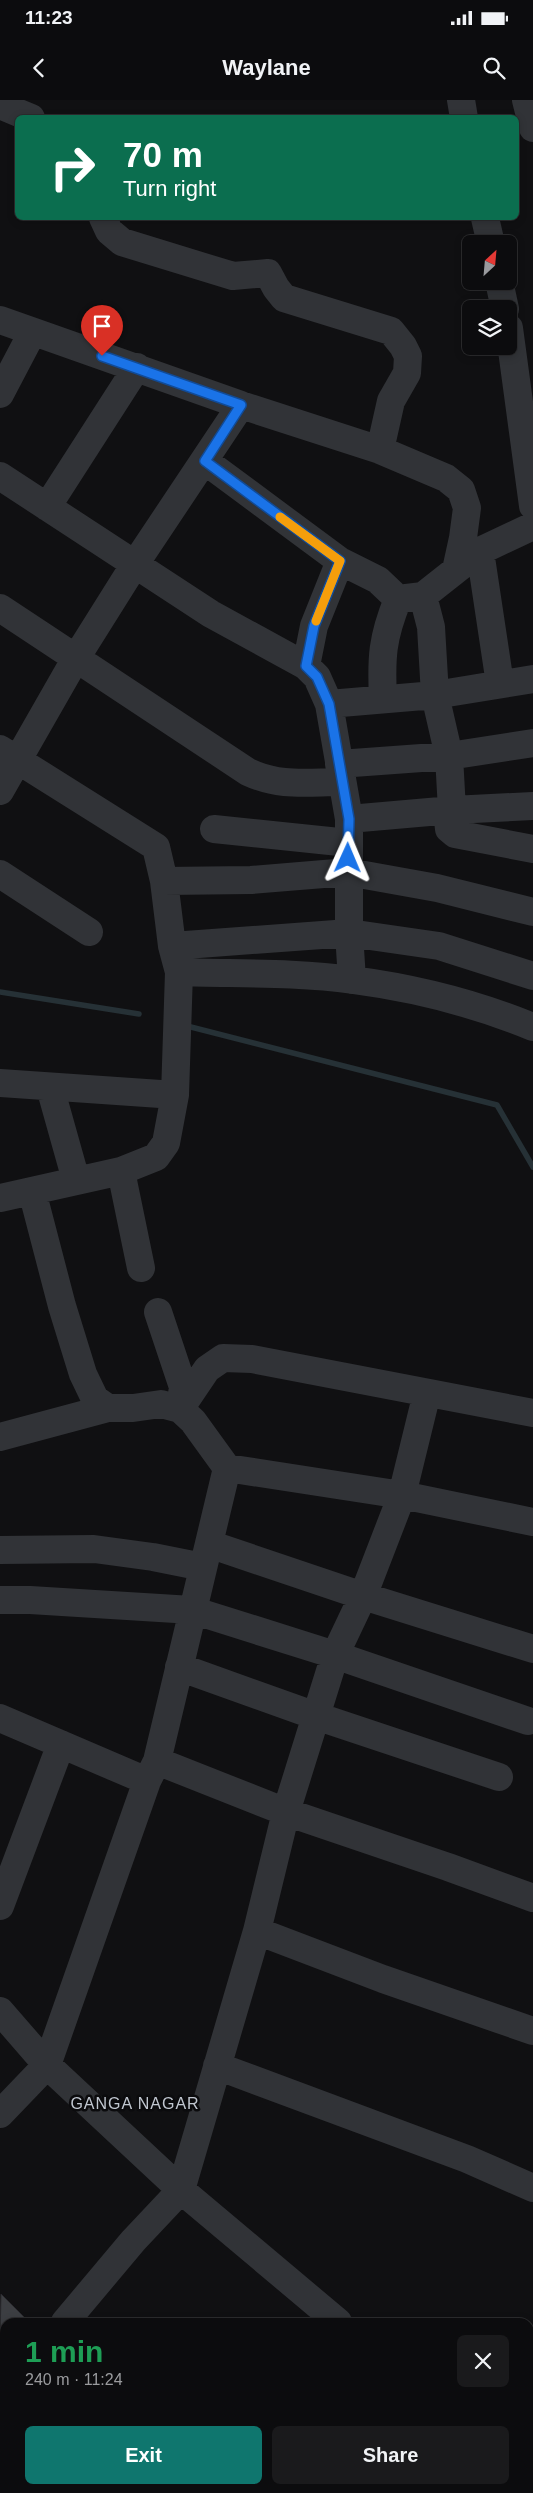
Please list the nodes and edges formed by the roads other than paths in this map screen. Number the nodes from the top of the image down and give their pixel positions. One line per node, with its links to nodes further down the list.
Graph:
1 (461, 100): 5 (street)
2 (526, 100): 6 (street)
3 (0, 105): 4 (street)
4 (24, 115)
5 (464, 115)
6 (533, 128)
7 (105, 220): 16 (street)
8 (485, 220): 9 (street)
9 (489, 235)
10 (0, 320): 11 (street)
11 (32, 333): 13 (street); 14 (street)
12 (513, 355): 19 (street)
13 (137, 367): 15 (street); 20 (street)
14 (0, 394)
15 (241, 405): 16 (street); 17 (street)
16 (380, 450): 25 (street)
17 (205, 461): 23 (street); 24 (street)
18 (0, 476): 20 (street)
19 (533, 506)
20 (47, 507): 24 (street)
21 (533, 526): 22 (street)
22 (480, 550): 25 (street); 31 (street)
23 (340, 561): 26 (street); 29 (street)
24 (135, 564): 28 (street); 29 (street)
25 (456, 570): 26 (street)
26 (410, 597): 32 (street); 33 (street)
27 (0, 608): 28 (street)
28 (76, 658): 36 (street); 38 (street)
29 (306, 666): 34 (street)
30 (533, 679): 31 (street)
31 (500, 684): 32 (street)
32 (435, 695): 33 (street); 37 (street)
33 (383, 699): 34 (street)
34 (329, 704): 38 (street)
35 (533, 743): 37 (street)
36 (9, 754): 39 (street); 47 (street)
37 (449, 756): 38 (street); 41 (street)
38 (341, 773): 43 (street)
39 (0, 791)
40 (533, 806): 41 (street)
41 (449, 810): 43 (street); 44 (street)
42 (214, 829): 43 (street)
43 (349, 831): 45 (street)
44 (533, 849)
45 (348, 872): 47 (street); 48 (street); 50 (street)
46 (0, 874): 49 (street)
47 (164, 881): 51 (street)
48 (533, 912)
49 (89, 932)
50 (349, 933): 51 (street); 52 (street); 53 (street)
51 (175, 959): 53 (street); 56 (street)
52 (533, 976)
53 (352, 980): 54 (street)
54 (533, 1027)
55 (0, 1083): 56 (street)
56 (175, 1095): 58 (street)
57 (53, 1098): 59 (street)
58 (121, 1171): 59 (street); 62 (street)
59 (76, 1180): 60 (street)
60 (32, 1191): 61 (street); 65 (street)
61 (0, 1198)
62 (142, 1268)
63 (158, 1312): 66 (street)
64 (428, 1393): 66 (street); 67 (street); 70 (street)
65 (108, 1408): 66 (street); 68 (street)
66 (180, 1409): 69 (street)
67 (533, 1413)
68 (0, 1437)
69 (227, 1468): 70 (street); 73 (street)
70 (402, 1495): 71 (street); 74 (street)
71 (533, 1522)
72 (0, 1550): 73 (street)
73 (206, 1555): 74 (street); 76 (street)
74 (363, 1596): 77 (street); 78 (street)
75 (0, 1600): 76 (street)
76 (192, 1610): 78 (street); 79 (street)
77 (533, 1649)
78 (335, 1655): 80 (street); 82 (street)
79 (179, 1667): 80 (street); 84 (street)
80 (316, 1716): 85 (street); 86 (street)
81 (0, 1718): 83 (street)
82 (528, 1720)
83 (61, 1744): 84 (street); 88 (street)
84 (152, 1771): 86 (street); 92 (street)
85 (499, 1776)
86 (286, 1812): 87 (street); 89 (street)
87 (533, 1898)
88 (0, 1906)
89 (256, 1931): 91 (street); 93 (street)
90 (0, 2011): 92 (street)
91 (533, 2031)
92 (47, 2065): 94 (street); 96 (street)
93 (217, 2066): 95 (street); 96 (street)
94 (0, 2114)
95 (533, 2188)
96 (180, 2190): 97 (street); 98 (street)
97 (68, 2318)
98 (324, 2318)

